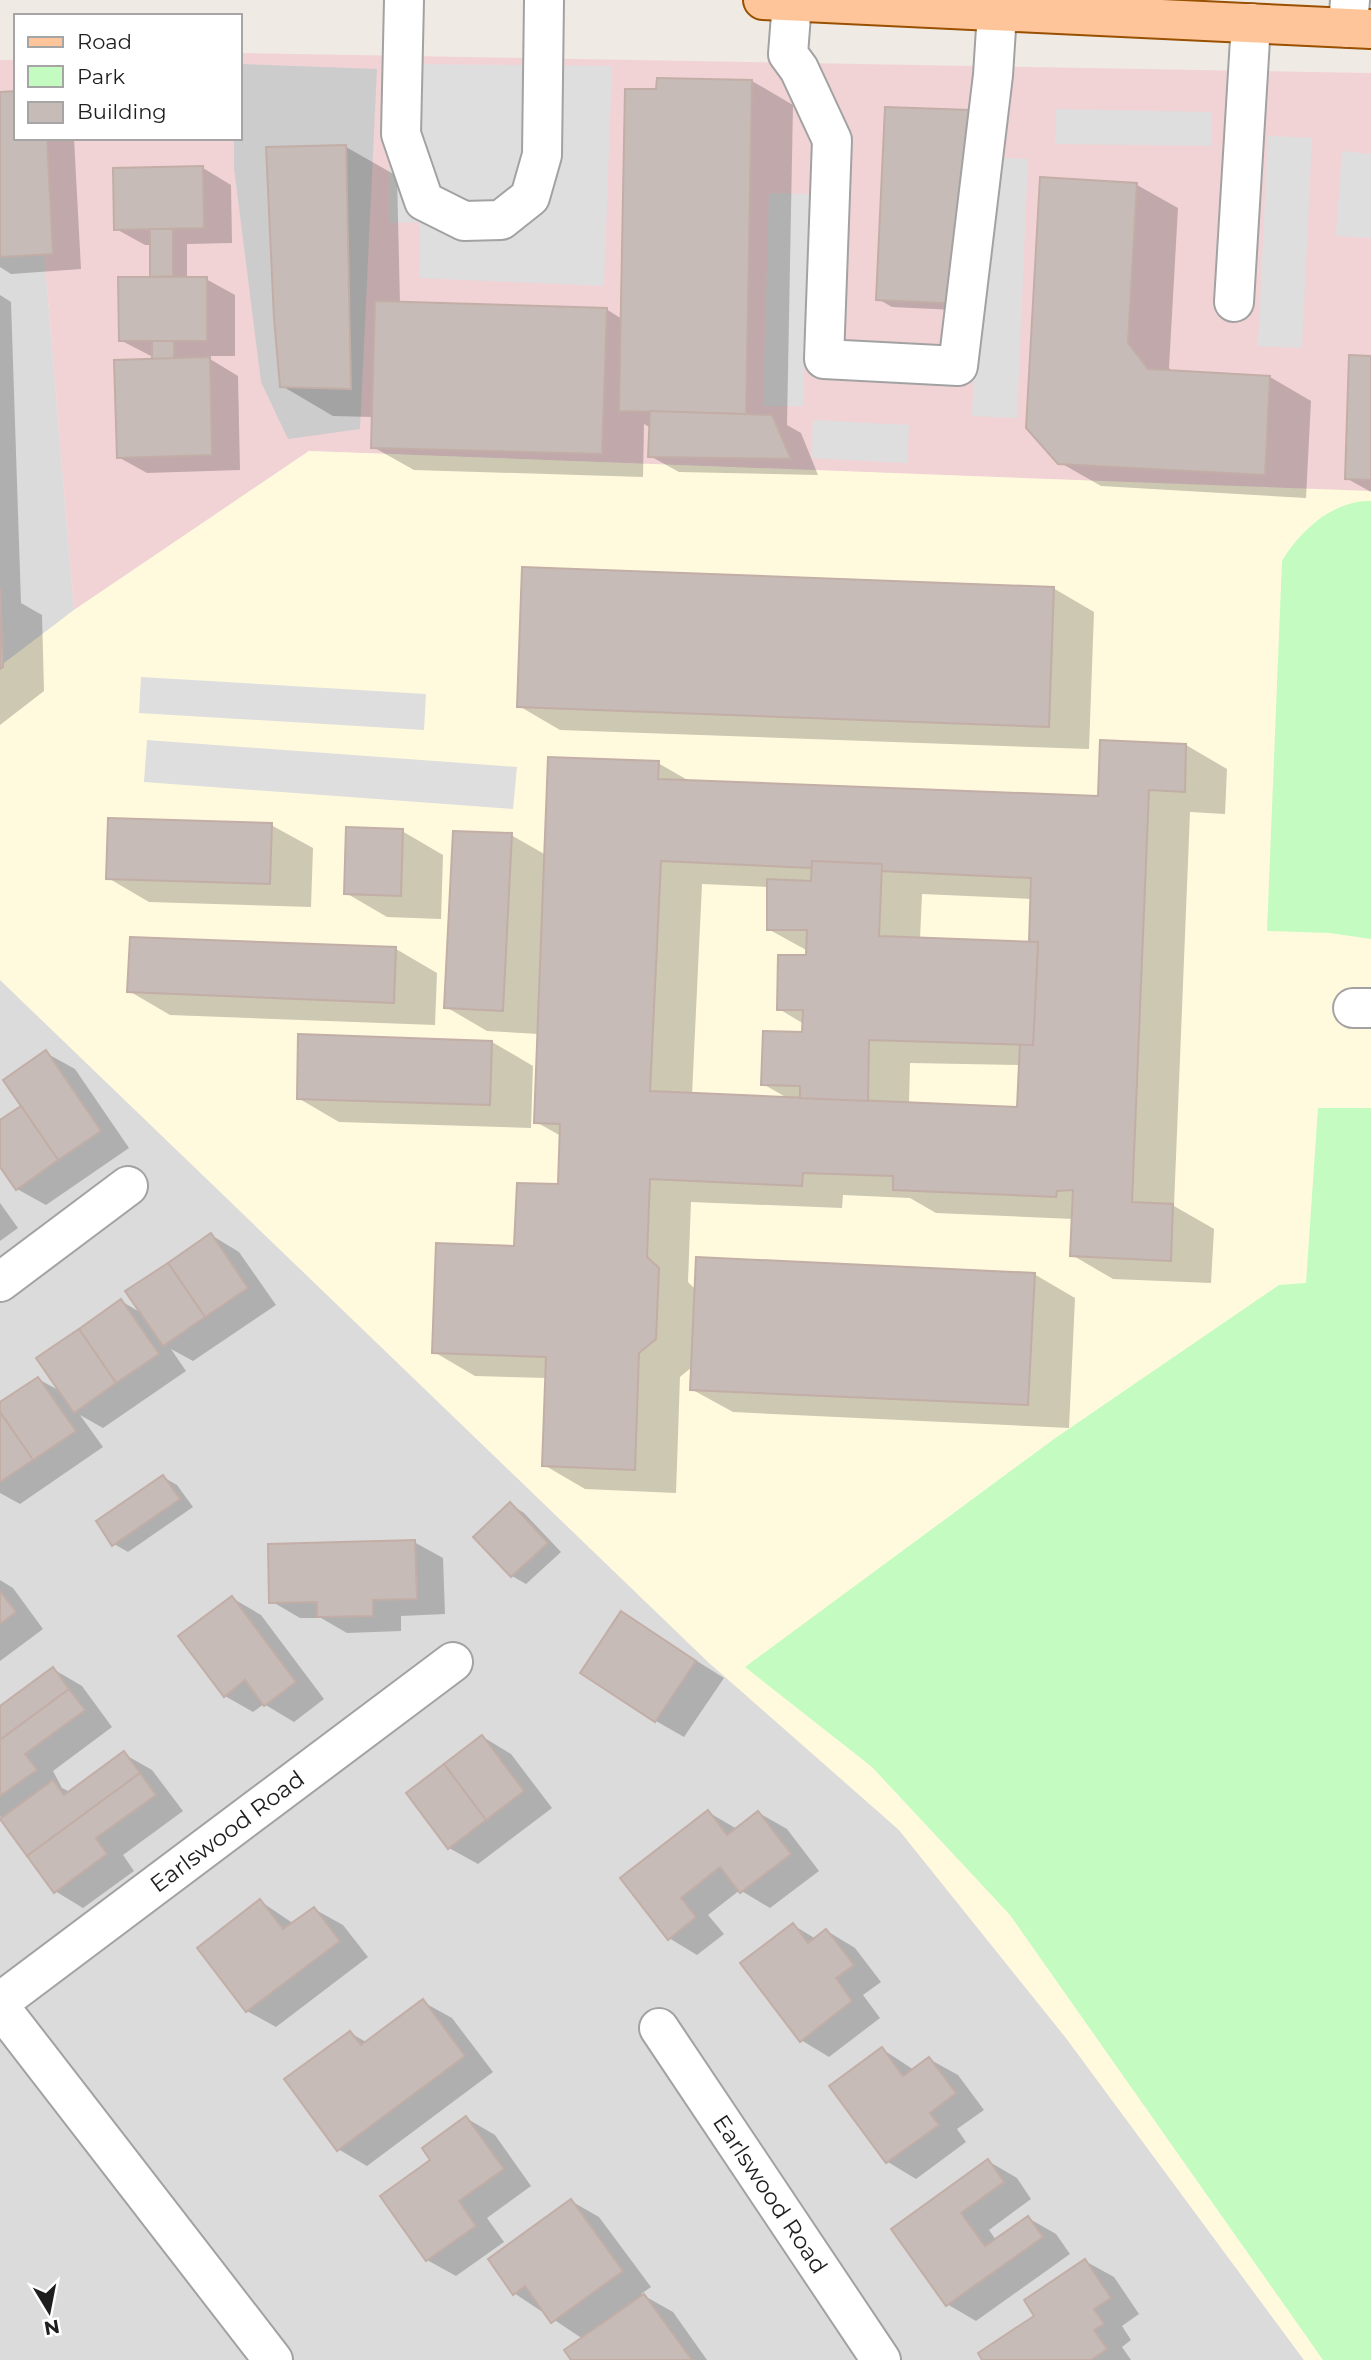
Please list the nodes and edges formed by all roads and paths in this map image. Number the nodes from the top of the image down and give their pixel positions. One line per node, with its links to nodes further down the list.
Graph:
1 (404, 0): 2 (street)
2 (544, 0)
3 (777, 1): 5 (main road); 5 (street)
4 (1086, 8): 5 (main road); 7 (main road)
5 (997, 13)
6 (1356, 19): 7 (main road)
7 (1251, 23): 8 (street)
8 (1234, 302)
9 (128, 1186): 10 (street)
10 (0, 1282)
11 (453, 1662): 12 (street, Earlswood Road)
12 (0, 2002)
13 (0, 2007): 15 (street)
14 (659, 2028): 16 (street, Earlswood Road)
15 (273, 2360)
16 (881, 2360)

